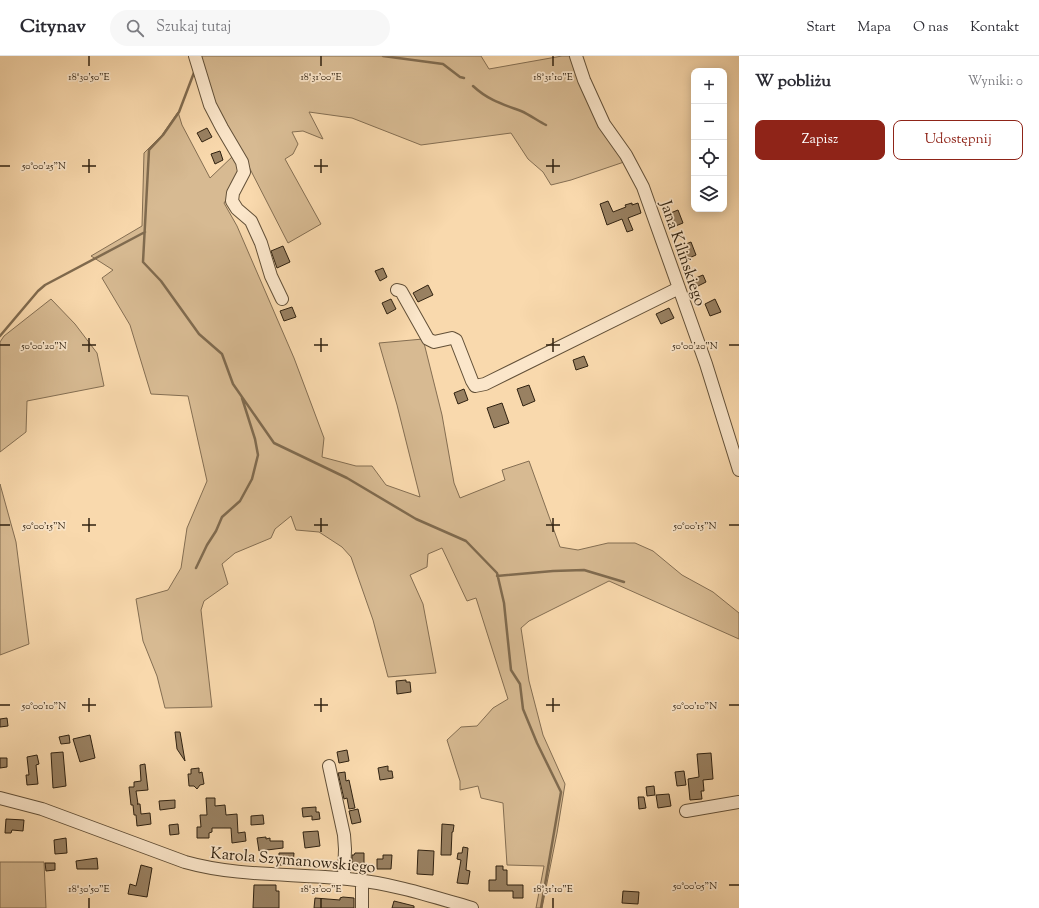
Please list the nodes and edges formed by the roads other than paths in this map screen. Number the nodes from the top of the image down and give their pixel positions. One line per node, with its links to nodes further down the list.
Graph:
1 (195, 56): 5 (street)
2 (576, 56): 3 (street, Jana Kilińskiego)
3 (679, 288): 4 (street); 6 (street, Jana Kilińskiego)
4 (397, 290)
5 (282, 299)
6 (739, 470)
7 (329, 766): 11 (street)
8 (0, 798): 11 (street, Karola Szymanowskiego)
9 (739, 802): 10 (street)
10 (686, 811)
11 (344, 878): 12 (street, Karola Szymanowskiego)
12 (362, 881): 13 (street); 14 (street, Karola Szymanowskiego)
13 (362, 908)
14 (472, 908)

